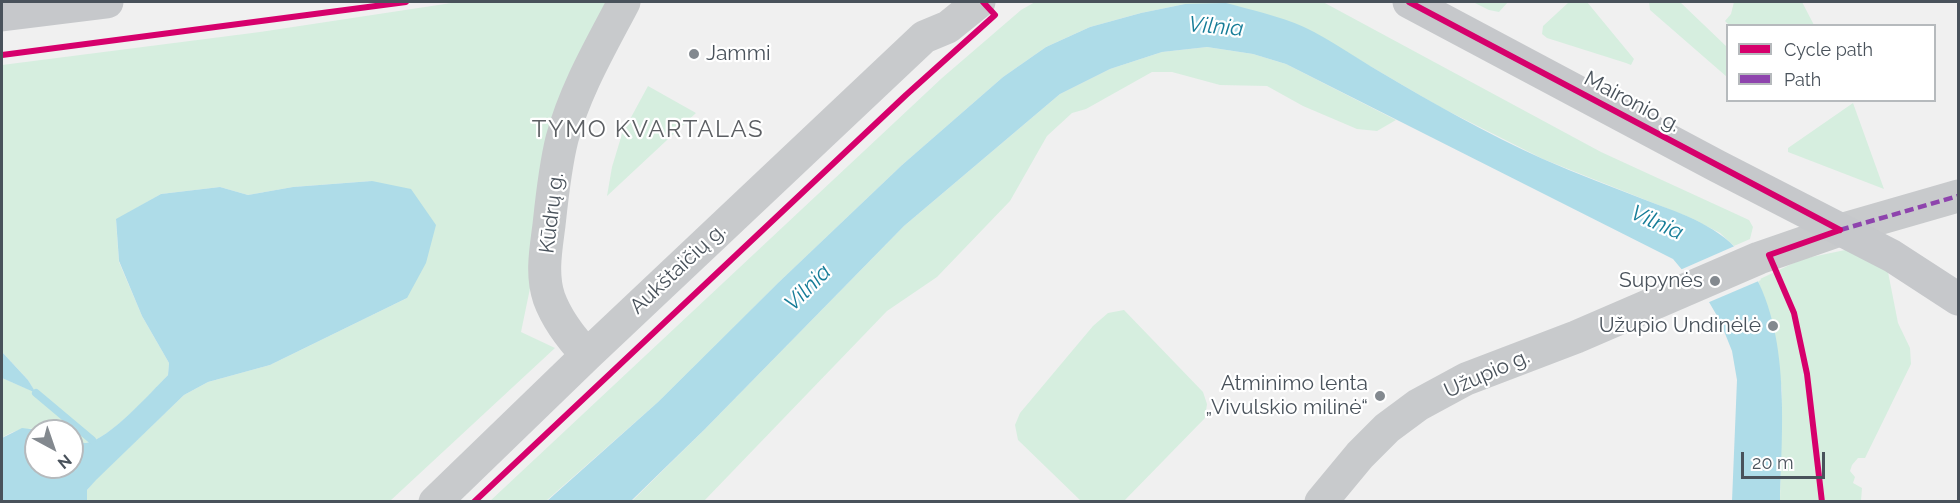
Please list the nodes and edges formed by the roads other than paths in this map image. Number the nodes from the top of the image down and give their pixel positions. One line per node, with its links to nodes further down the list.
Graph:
1 (106, 2): 6 (main road)
2 (624, 2): 11 (street, Kūdrų g.)
3 (945, 2): 7 (street, Aukštaičių g.)
4 (979, 2): 7 (street, Aukštaičių g.)
5 (1409, 2): 9 (main road, Maironio g.)
6 (2, 15)
7 (924, 37): 11 (street, Aukštaičių g.)
8 (1959, 196): 9 (street)
9 (1840, 230): 10 (main road, Maironio g.); 13 (street, Užupio g.)
10 (1959, 299)
11 (587, 355): 12 (street, Aukštaičių g.)
12 (435, 501)
13 (1321, 501)

